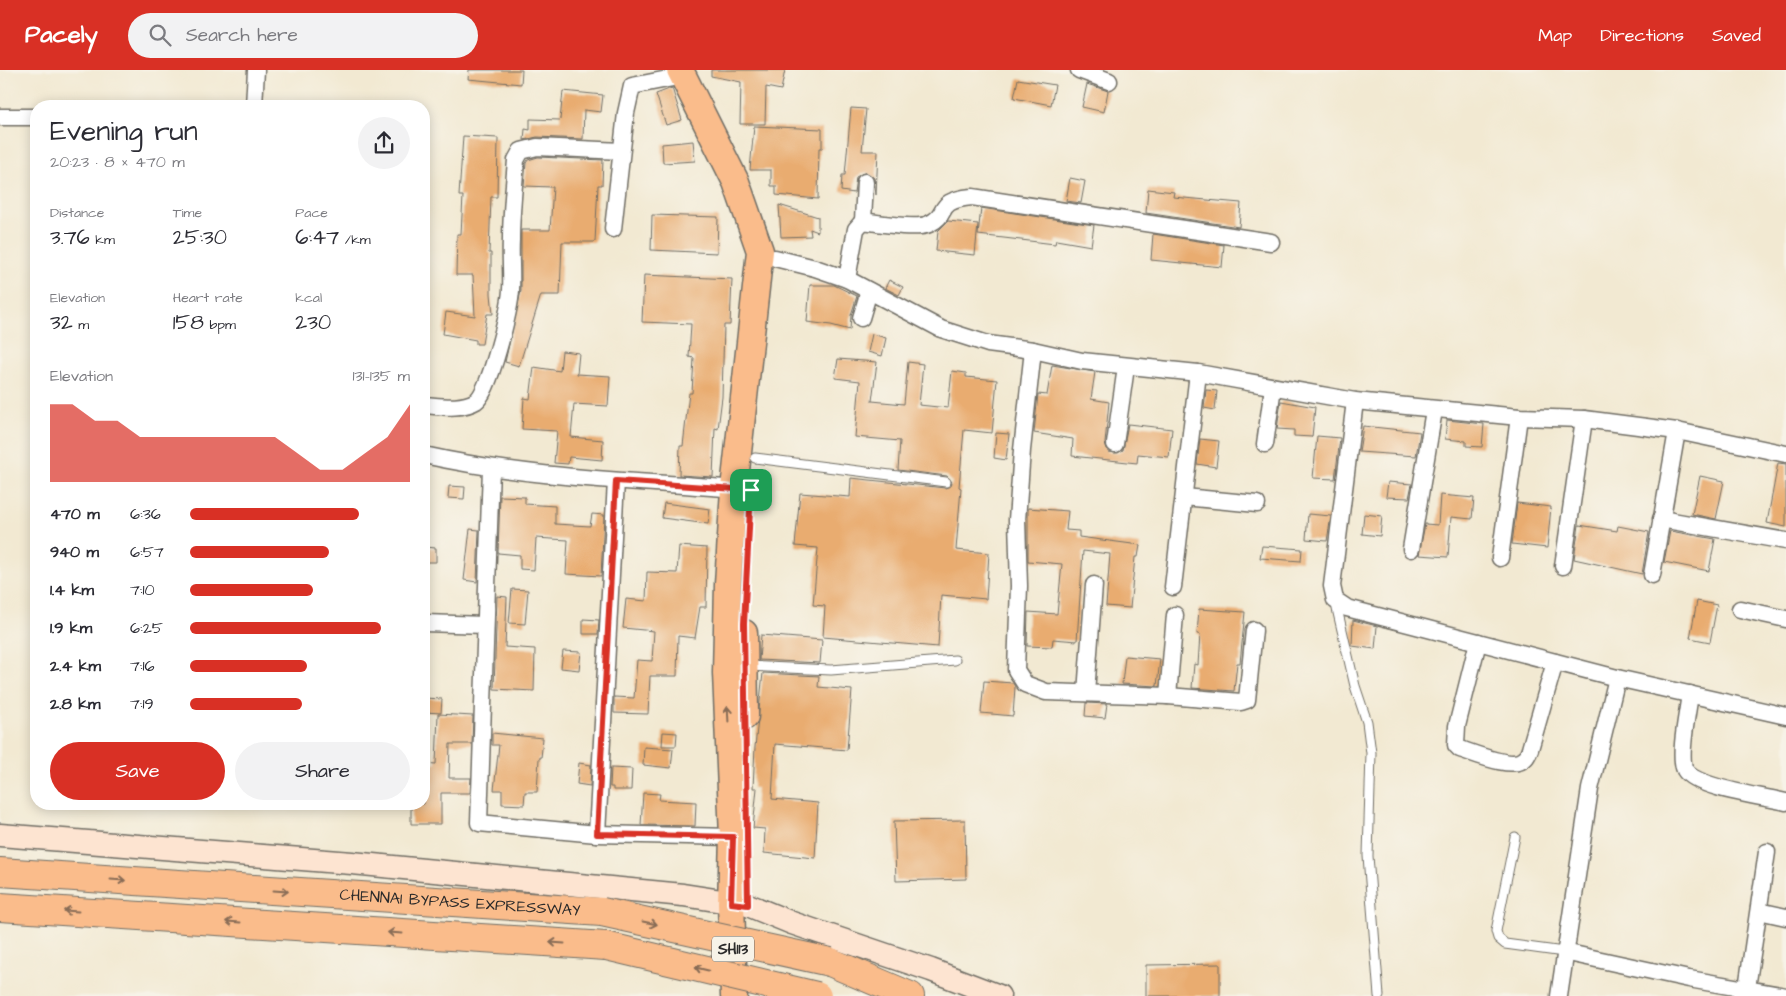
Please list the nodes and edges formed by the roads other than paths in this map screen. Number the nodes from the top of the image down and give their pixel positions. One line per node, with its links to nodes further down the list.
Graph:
1 (256, 70): 5 (street)
2 (1079, 70): 4 (street)
3 (686, 72): 8 (street); 13 (main road, SH113); 35 (main road, SH113)
4 (1109, 81)
5 (254, 100)
6 (0, 117): 7 (street)
7 (30, 118)
8 (621, 151): 11 (street); 22 (street)
9 (865, 182): 10 (street)
10 (863, 221): 12 (street); 14 (street)
11 (614, 229)
12 (1271, 242)
13 (775, 258): 14 (street); 31 (main road, SH113)
14 (847, 279): 15 (street)
15 (869, 291): 16 (street); 17 (street)
16 (861, 318)
17 (1033, 350): 18 (street); 58 (street)
18 (1126, 367): 19 (street); 27 (street)
19 (1198, 373): 20 (street); 36 (street)
20 (1273, 387): 21 (street); 28 (street)
21 (1355, 401): 23 (street); 46 (street)
22 (430, 405)
23 (1434, 410): 24 (street); 40 (street)
24 (1519, 418): 25 (street); 41 (street)
25 (1584, 419): 26 (street); 42 (street)
26 (1677, 431): 29 (street); 38 (street)
27 (1115, 444)
28 (1265, 444)
29 (1786, 454)
30 (430, 456): 32 (street)
31 (755, 458): 34 (lane); 35 (main road, SH113)
32 (491, 468): 33 (street); 51 (street)
33 (616, 481): 35 (street); 63 (street)
34 (946, 482)
35 (742, 489): 56 (main road, SH113); 66 (main road, SH113, one-way to 35)
36 (1184, 497): 37 (street); 45 (street)
37 (1257, 504)
38 (1661, 519): 39 (street); 43 (street)
39 (1786, 541)
40 (1411, 549)
41 (1500, 558)
42 (1563, 566)
43 (1652, 575)
44 (1094, 585): 58 (street)
45 (1173, 587)
46 (1335, 600): 53 (street); 80 (lane)
47 (1740, 608): 49 (street)
48 (1175, 615): 60 (street)
49 (1786, 619)
50 (430, 623): 51 (street)
51 (485, 626): 63 (street)
52 (1254, 630): 60 (street)
53 (1478, 642): 55 (street); 55 (street)
54 (955, 660): 56 (lane)
55 (1554, 662): 57 (street)
56 (744, 666): 69 (main road, SH113)
57 (1617, 678): 59 (street); 73 (street)
58 (1086, 694): 60 (street)
59 (1690, 694): 61 (street); 62 (street)
60 (1168, 696)
61 (1786, 716)
62 (1786, 802)
63 (597, 834): 66 (street)
64 (0, 835): 69 (street)
65 (1516, 836): 73 (lane)
66 (733, 837): 69 (main road, SH113)
67 (1767, 852): 71 (street)
68 (0, 872): 78 (highway, CHENNAI BYPASS EXPRESSWAY, one-way to 78, bridge)
69 (739, 904): 75 (main road, SH113); 76 (main road, SH113); 79 (street)
70 (0, 907): 77 (highway, CHENNAI BYPASS EXPRESSWAY, one-way to 70, bridge)
71 (1759, 911): 72 (street); 74 (street)
72 (1786, 917)
73 (1564, 952): 74 (street); 81 (street)
74 (1747, 988): 82 (street)
75 (734, 996)
76 (750, 996)
77 (817, 996)
78 (910, 996)
79 (999, 996)
80 (1378, 996)
81 (1559, 996)
82 (1786, 996)

